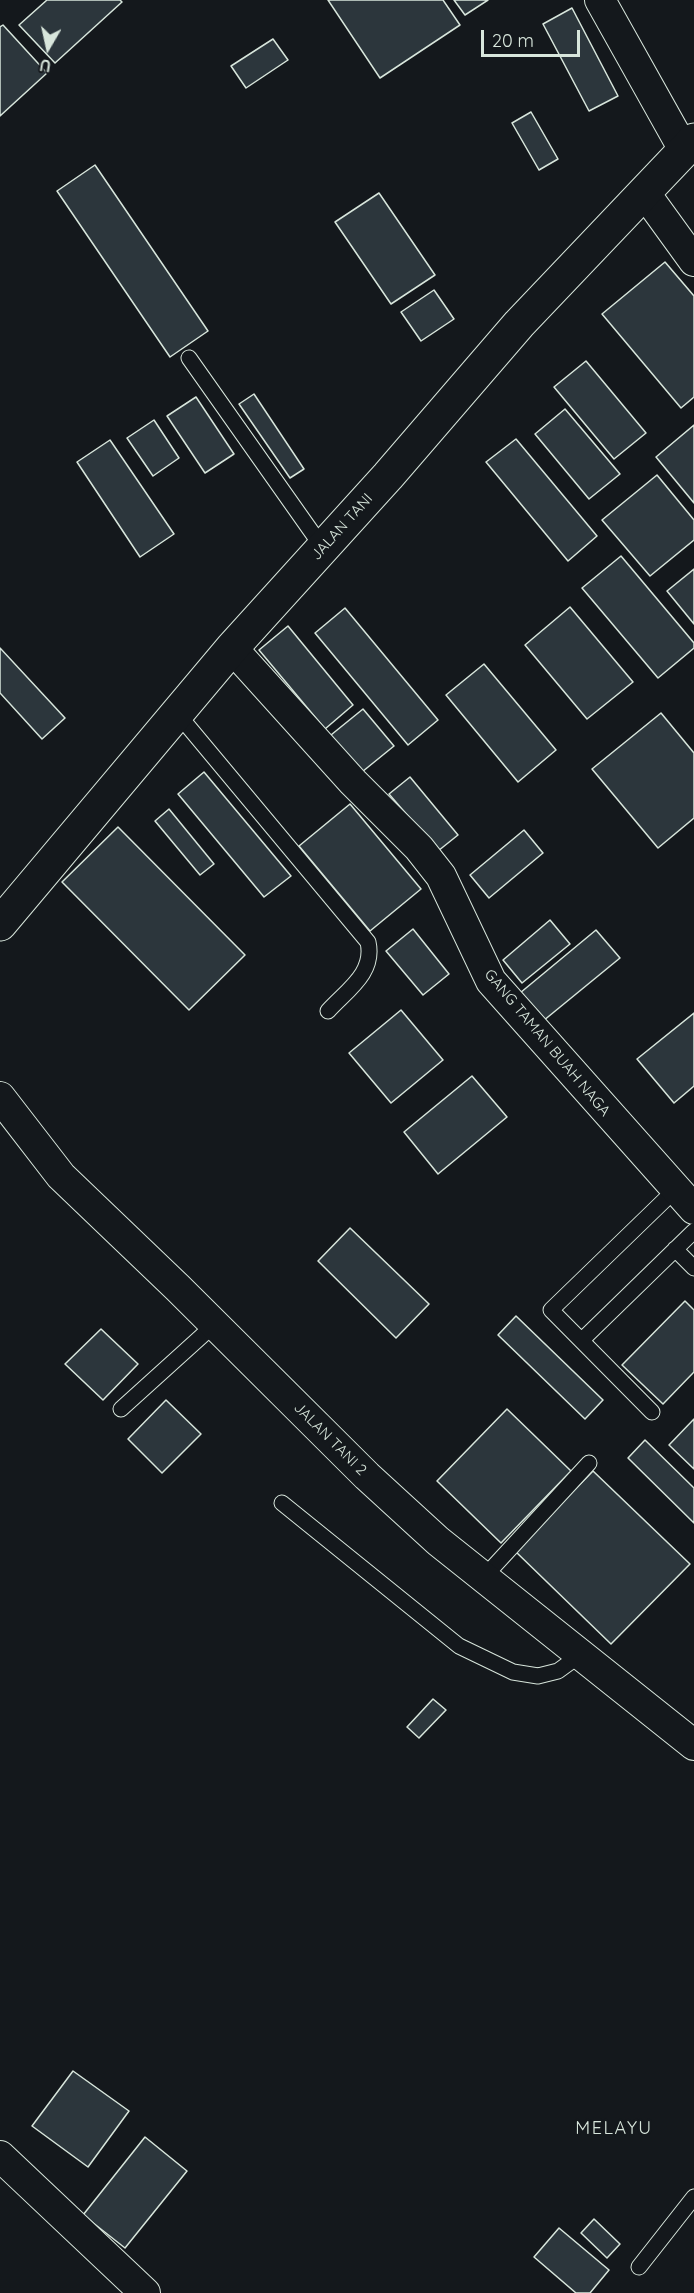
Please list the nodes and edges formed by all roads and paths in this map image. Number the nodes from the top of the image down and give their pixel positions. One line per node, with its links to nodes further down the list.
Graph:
1 (600, 0): 2 (street)
2 (689, 145): 3 (highway, JALAN TANI)
3 (644, 192): 4 (street); 6 (highway, JALAN TANI)
4 (694, 261)
5 (189, 358): 6 (lane)
6 (323, 548): 7 (highway, JALAN TANI)
7 (232, 648): 8 (highway, JALAN TANI); 12 (street, GANG TAMAN BUAH NAGA)
8 (177, 713): 9 (highway, JALAN TANI); 10 (lane)
9 (0, 924)
10 (328, 1011)
11 (0, 1097): 16 (street, JALAN TANI 2)
12 (685, 1199): 17 (lane)
13 (694, 1231): 14 (lane)
14 (675, 1249): 15 (lane); 17 (lane)
15 (694, 1268)
16 (215, 1324): 18 (lane); 22 (street, JALAN TANI 2)
17 (582, 1340): 19 (lane)
18 (121, 1409)
19 (652, 1412)
20 (589, 1463): 22 (lane)
21 (282, 1503): 23 (lane)
22 (484, 1577): 23 (street, JALAN TANI 2)
23 (580, 1655): 24 (street, JALAN TANI 2)
24 (694, 1745)
25 (0, 2156): 28 (street)
26 (694, 2197): 27 (lane)
27 (639, 2267)
28 (145, 2293)

